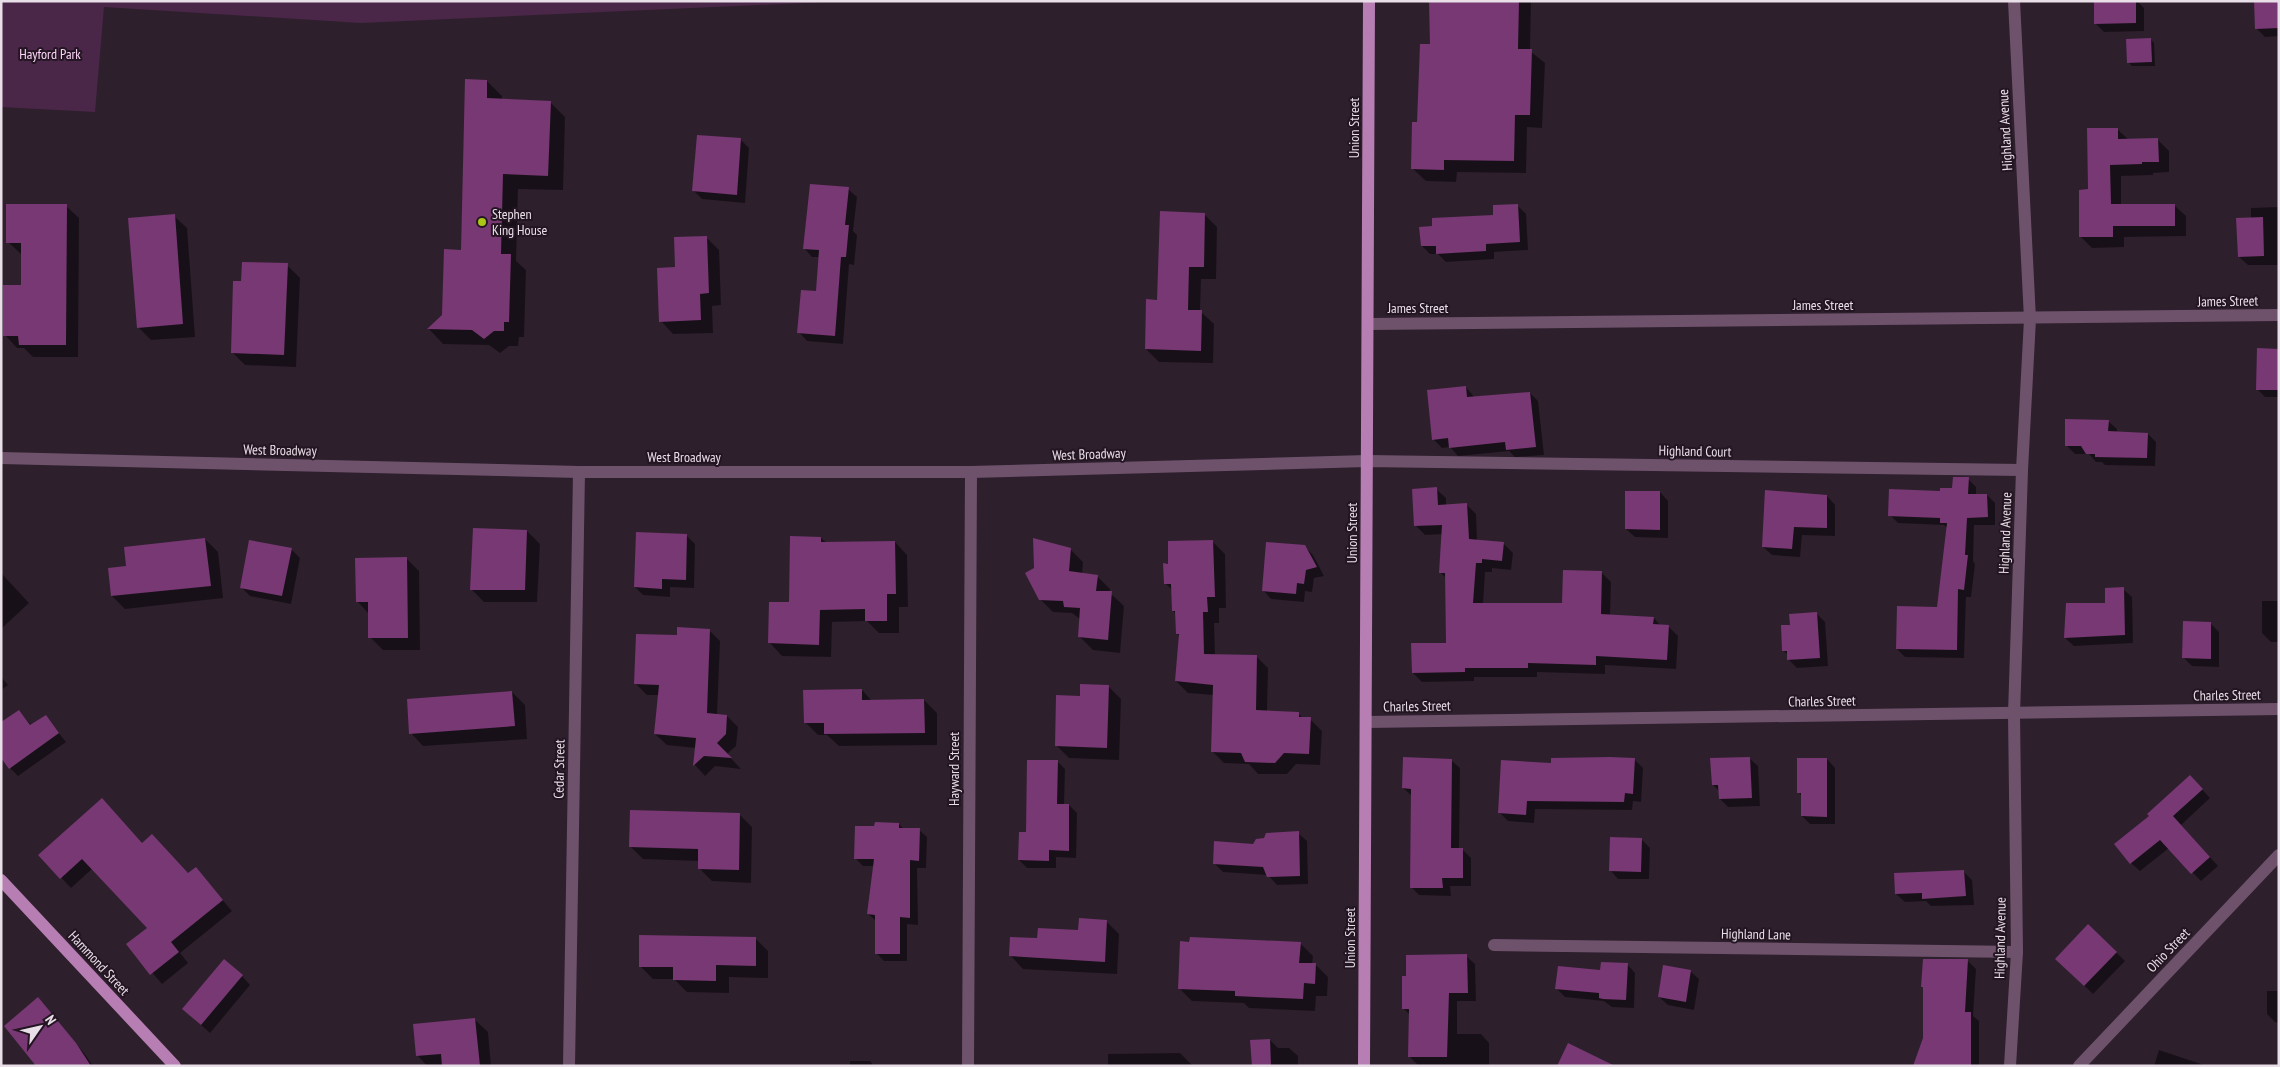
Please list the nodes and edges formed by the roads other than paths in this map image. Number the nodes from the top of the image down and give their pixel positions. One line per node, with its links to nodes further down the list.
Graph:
1 (1370, 1): 5 (main road, Union Street)
2 (2014, 1): 4 (street, Highland Avenue)
3 (2279, 315): 4 (street, James Street)
4 (2030, 319): 5 (street, James Street); 8 (street, Highland Avenue)
5 (1368, 324): 7 (main road, Union Street)
6 (1, 458): 9 (street, West Broadway)
7 (1367, 461): 8 (street, Highland Court); 10 (street, West Broadway); 13 (main road, Union Street)
8 (2022, 470): 12 (street, Highland Avenue)
9 (578, 472): 10 (street, West Broadway); 19 (street, Cedar Street)
10 (971, 472): 20 (street, Hayward Street)
11 (2279, 709): 12 (street, Charles Street)
12 (2014, 714): 13 (street, Charles Street); 17 (street, Highland Avenue)
13 (1366, 722): 21 (main road, Union Street)
14 (2279, 855): 23 (street, Ohio Street)
15 (1, 880): 18 (main road, Hammond Street)
16 (1494, 945): 17 (street, Highland Lane)
17 (2017, 952): 22 (street, Highland Avenue)
18 (175, 1066)
19 (570, 1066)
20 (968, 1066)
21 (1364, 1066)
22 (2010, 1066)
23 (2079, 1066)

